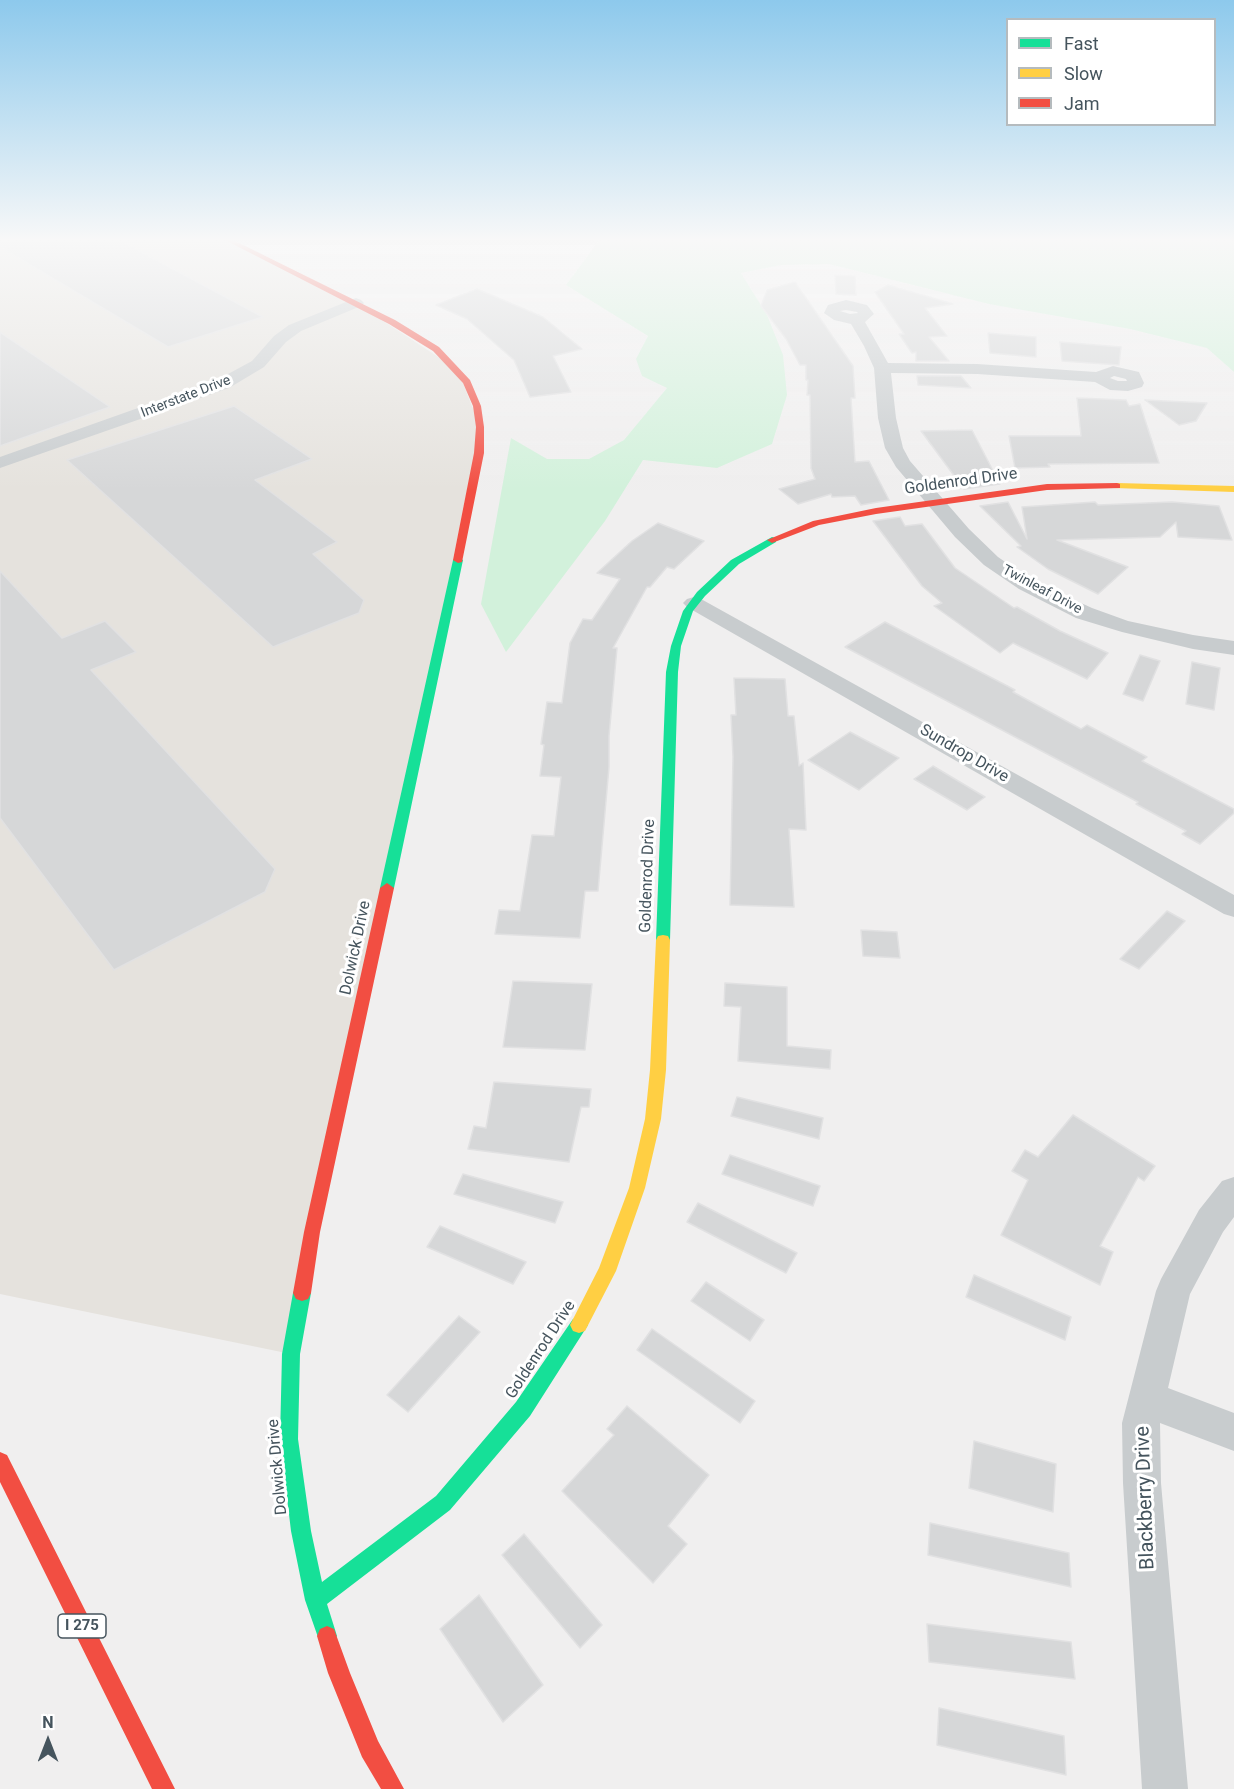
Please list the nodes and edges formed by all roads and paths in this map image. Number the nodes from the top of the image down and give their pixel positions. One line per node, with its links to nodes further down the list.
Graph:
1 (306, 323): 6 (street, Interstate Drive)
2 (394, 323): 16 (main road, Dolwick Drive)
3 (859, 323): 4 (street, Twinleaf Drive)
4 (882, 368): 5 (street); 8 (street, Twinleaf Drive)
5 (1101, 377)
6 (0, 464)
7 (1234, 489): 8 (main road, Goldenrod Drive)
8 (935, 503): 9 (main road, Goldenrod Drive); 10 (street, Twinleaf Drive)
9 (694, 603): 11 (street, Sundrop Drive); 16 (main road, Goldenrod Drive)
10 (1234, 648)
11 (1234, 907)
12 (1234, 1191): 13 (street, Blackberry Drive)
13 (1146, 1398): 14 (street); 19 (street, Blackberry Drive)
14 (1234, 1432)
15 (0, 1462): 17 (main road, I 275)
16 (315, 1600): 18 (main road, Dolwick Drive)
17 (164, 1789)
18 (393, 1789)
19 (1166, 1789)

